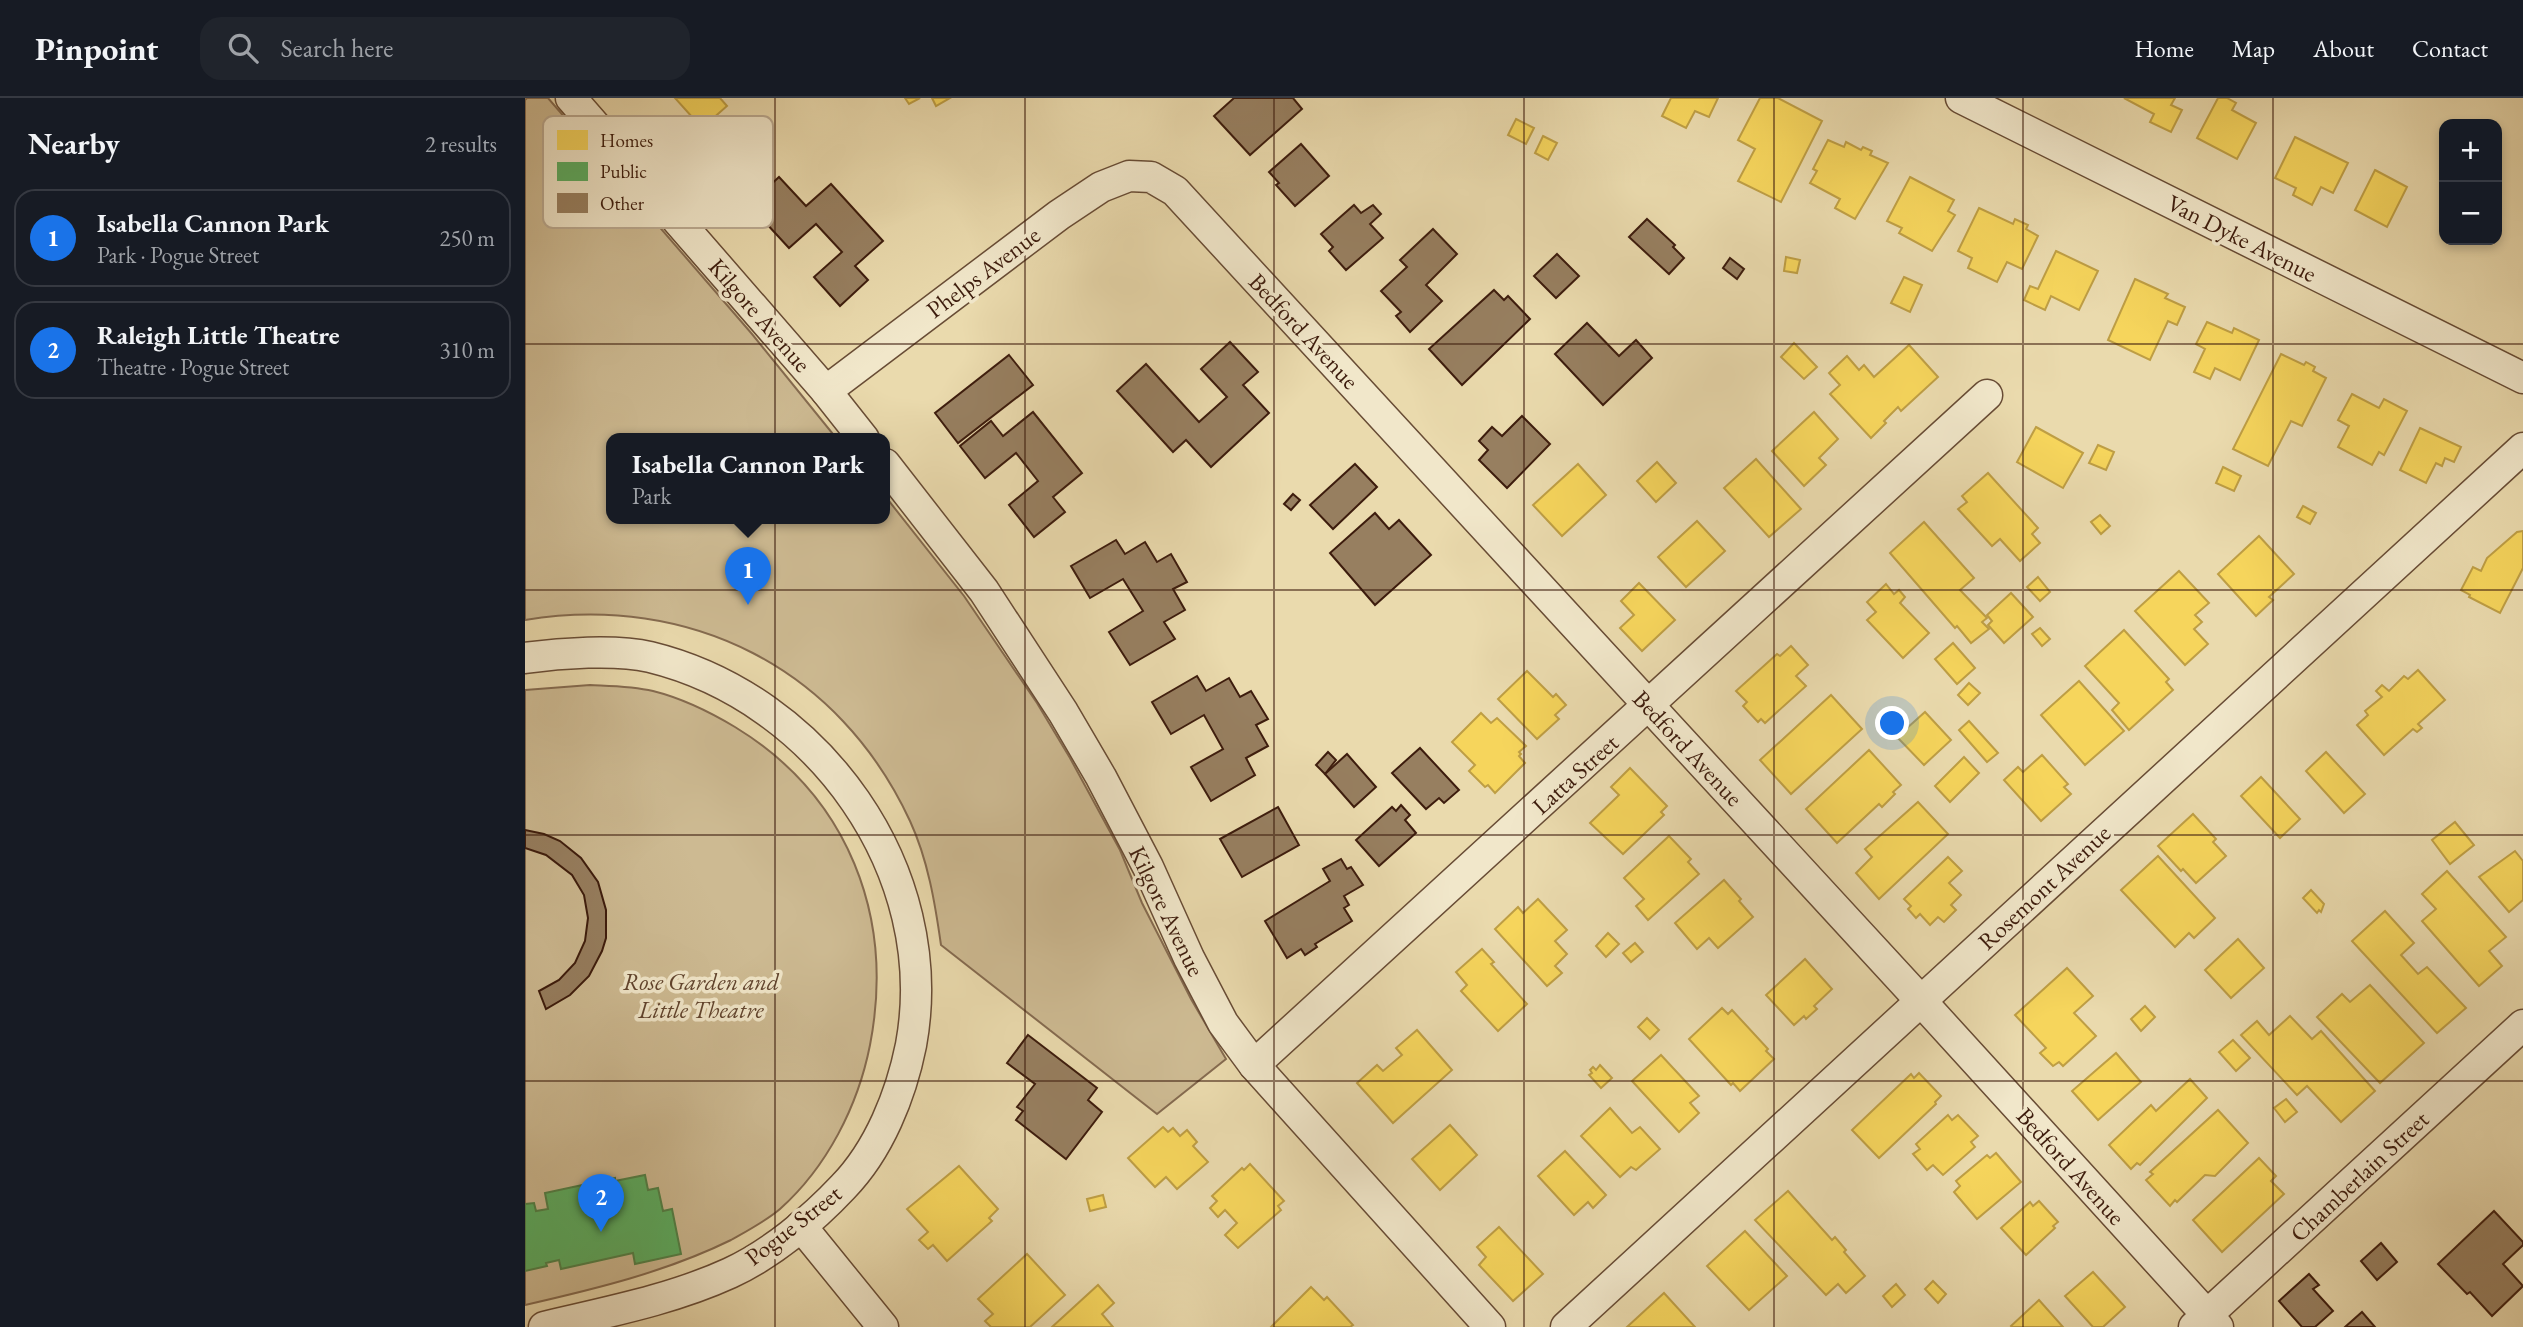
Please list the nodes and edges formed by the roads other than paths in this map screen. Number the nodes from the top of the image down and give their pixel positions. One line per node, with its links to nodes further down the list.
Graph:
1 (571, 98): 3 (street, Kilgore Avenue)
2 (1961, 98): 6 (street, Van Dyke Avenue)
3 (587, 116)
4 (1151, 177): 7 (street, Phelps Avenue); 13 (street, Bedford Avenue)
5 (684, 228): 7 (street, Kilgore Avenue)
6 (2523, 378)
7 (825, 391): 9 (street, Kilgore Avenue)
8 (1987, 395): 13 (street, Latta Street)
9 (859, 433)
10 (2523, 448): 14 (street, Rosemont Avenue)
11 (890, 472): 16 (street, Kilgore Avenue)
12 (525, 658): 17 (street, Pogue Street)
13 (1649, 706): 14 (street, Bedford Avenue); 16 (street, Latta Street)
14 (1921, 1001): 18 (street, Bedford Avenue); 22 (street, Rosemont Avenue)
15 (2523, 1024): 18 (street, Chamberlain Street)
16 (1254, 1065): 21 (street, Kilgore Avenue)
17 (801, 1226): 19 (street, Pogue Street); 20 (street)
18 (2207, 1323)
19 (544, 1327)
20 (883, 1327)
21 (1490, 1327)
22 (1566, 1327)

